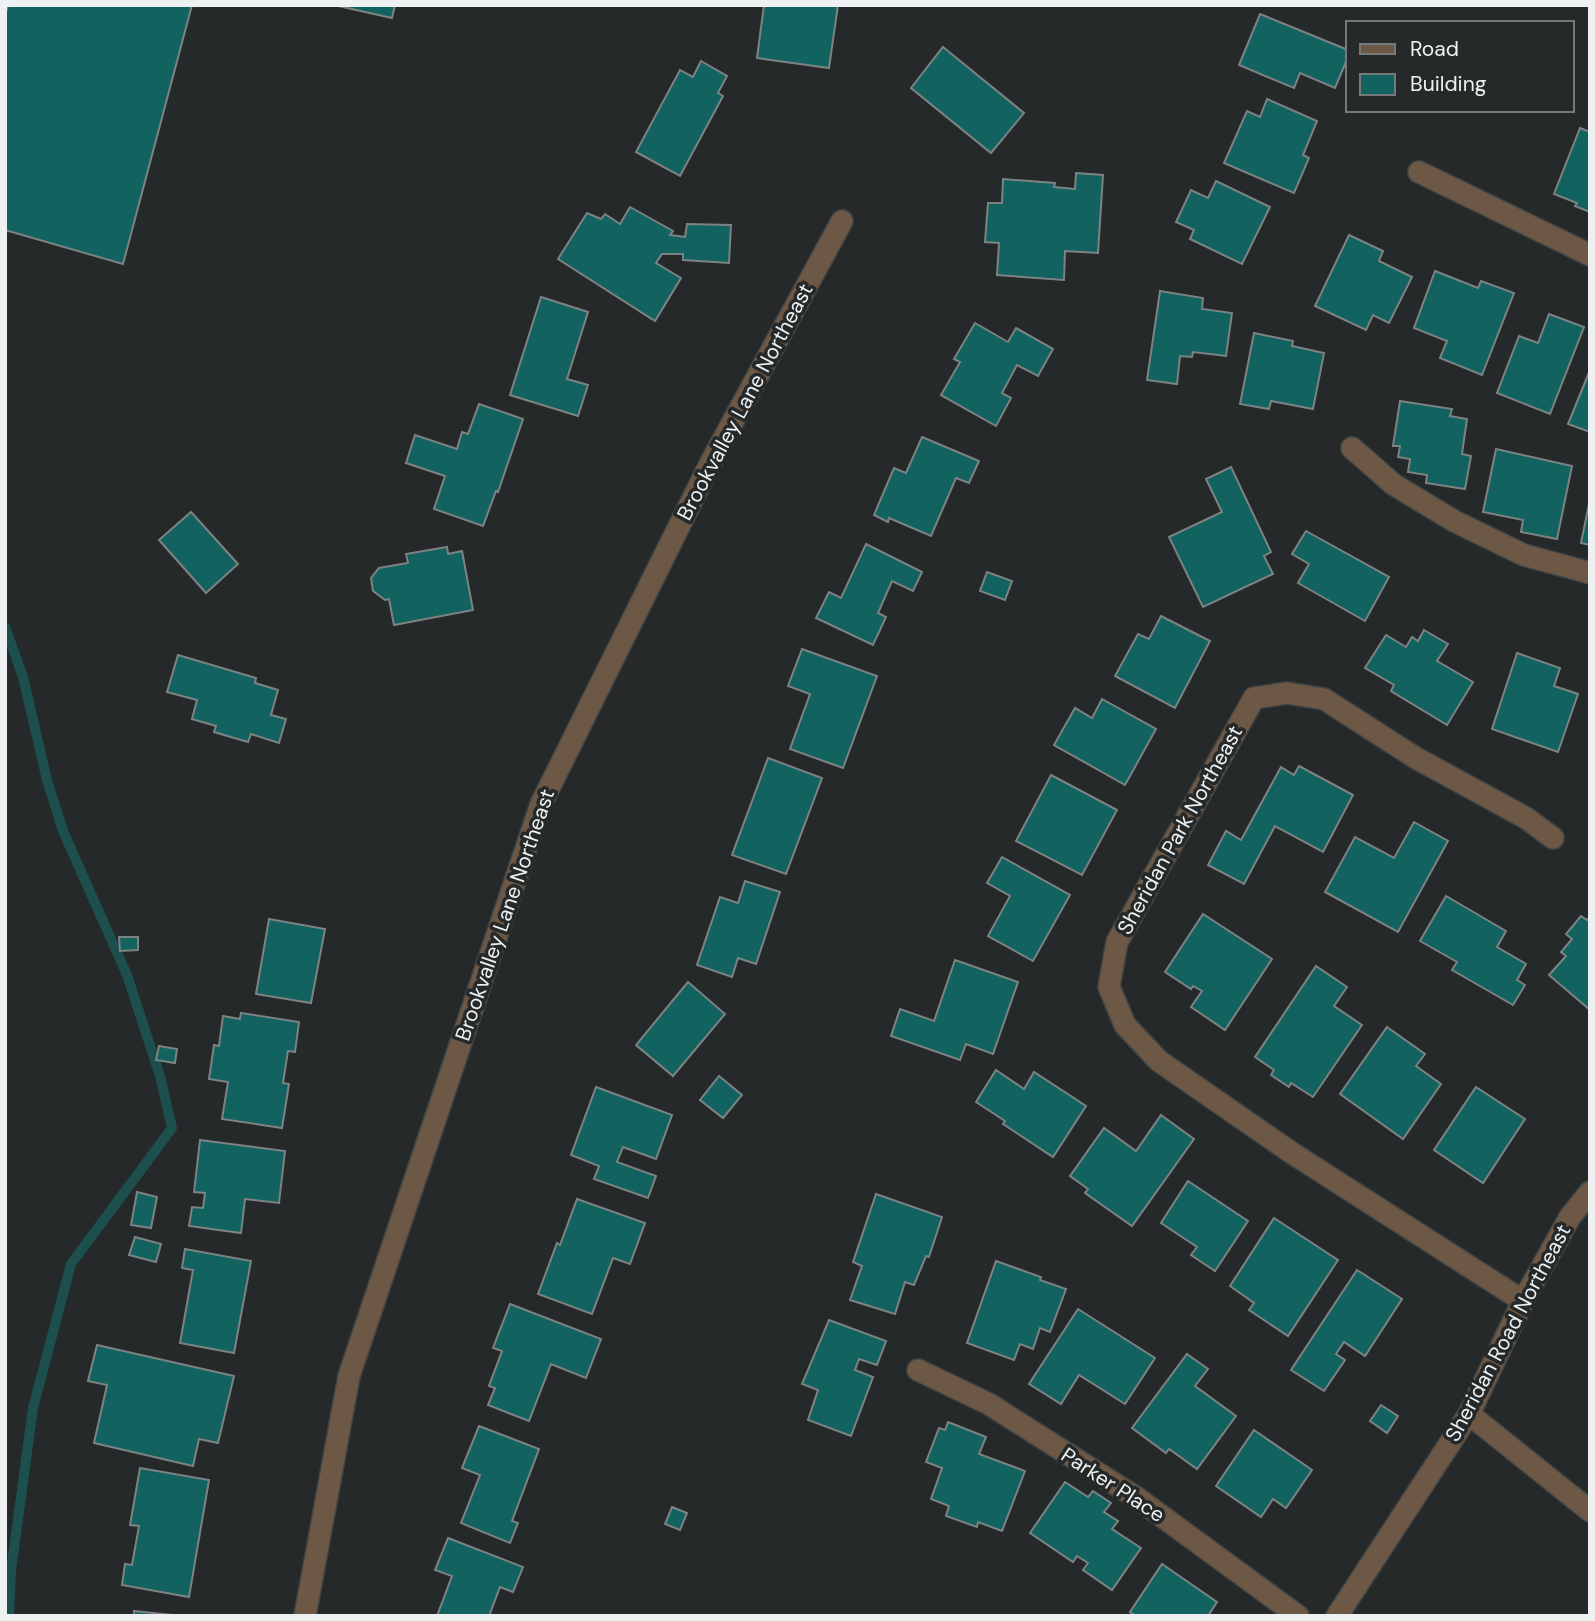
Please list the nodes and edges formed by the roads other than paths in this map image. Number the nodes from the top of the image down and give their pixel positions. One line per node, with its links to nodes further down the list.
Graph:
1 (1419, 172): 3 (street)
2 (842, 220): 12 (street, Brookvalley Lane Northeast)
3 (1590, 255)
4 (1352, 448): 5 (street)
5 (1590, 573)
6 (1553, 838): 8 (street, Sheridan Park Northeast)
7 (1590, 1192): 8 (street, Sheridan Road Northeast)
8 (1522, 1301): 10 (street, Sheridan Road Northeast)
9 (918, 1370): 13 (street, Parker Place)
10 (1469, 1414): 11 (street); 14 (street, Sheridan Road Northeast)
11 (1590, 1511)
12 (305, 1616)
13 (1298, 1616)
14 (1337, 1616)

